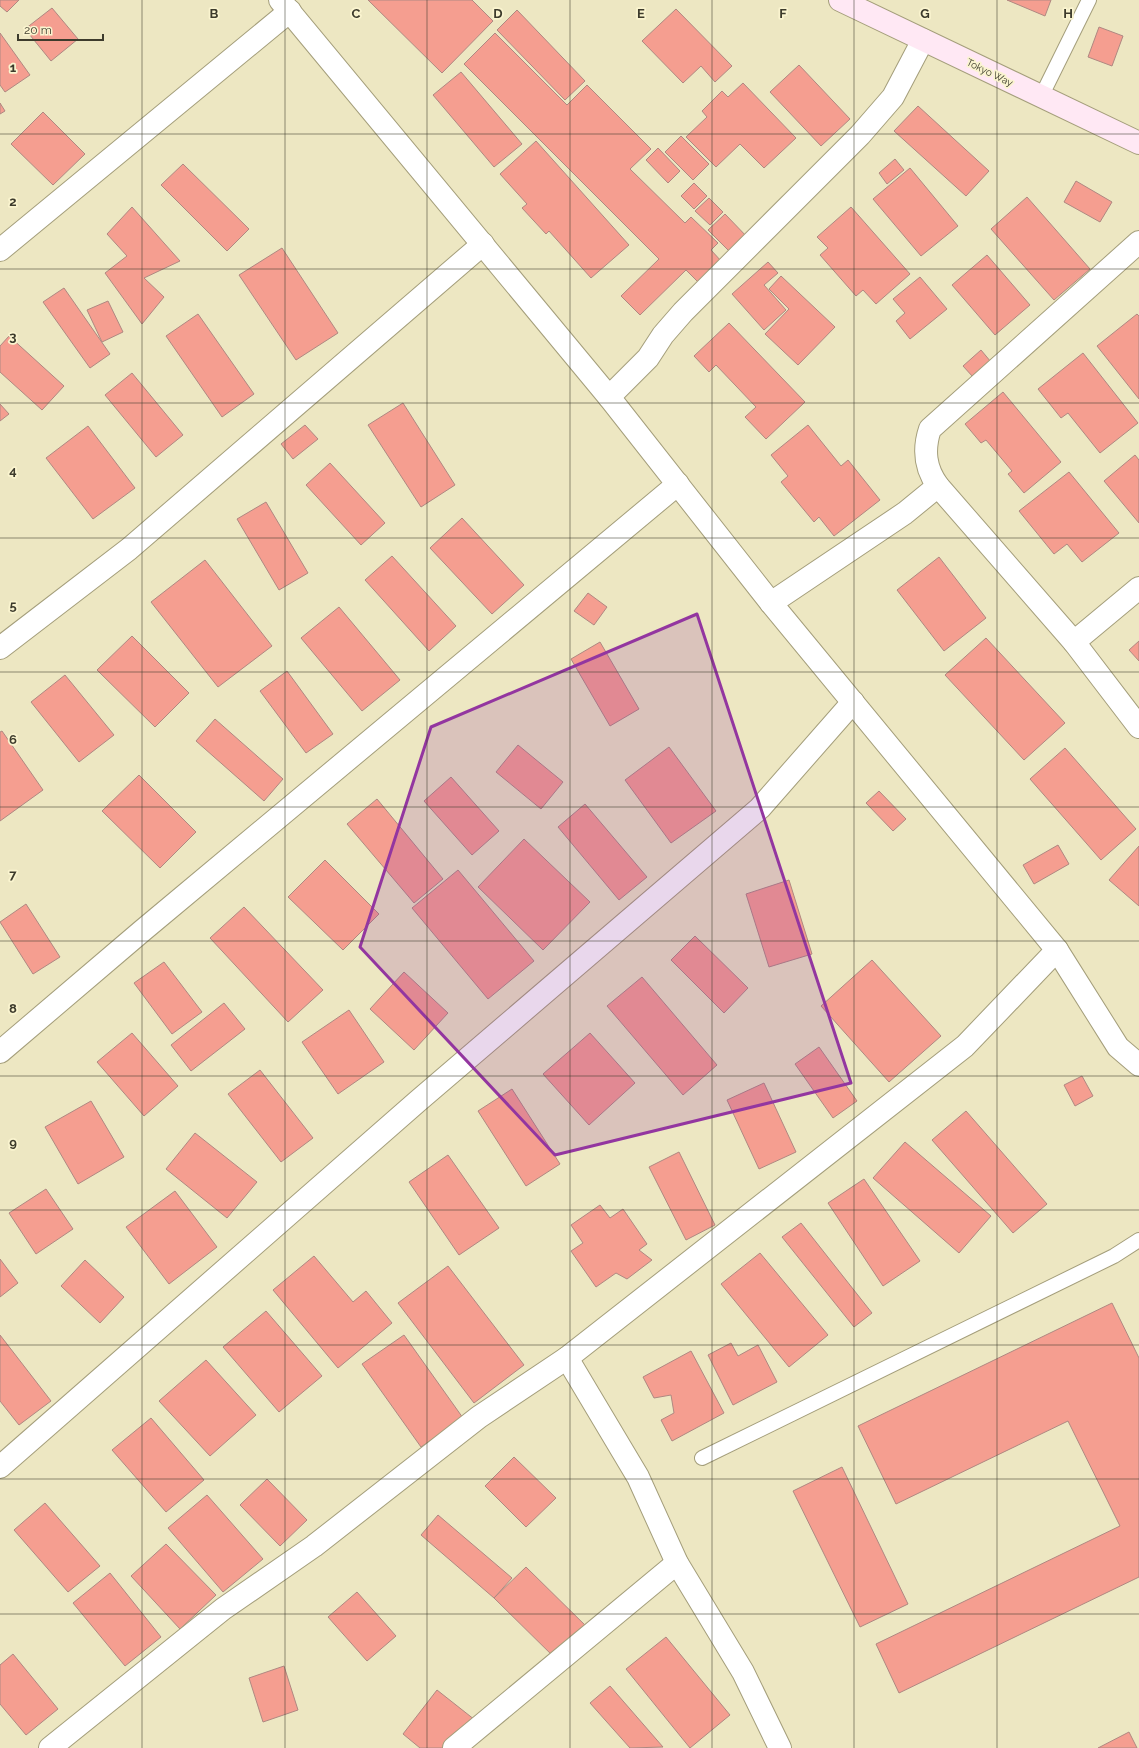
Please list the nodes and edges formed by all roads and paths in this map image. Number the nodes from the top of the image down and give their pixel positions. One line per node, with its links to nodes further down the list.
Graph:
1 (840, 0): 4 (main road, Tokyo Way)
2 (1089, 0): 5 (lane)
3 (285, 6): 8 (street); 9 (street)
4 (924, 40): 5 (main road, Tokyo Way); 10 (street)
5 (1041, 97): 6 (main road, Tokyo Way)
6 (1139, 144)
7 (1139, 242): 12 (street)
8 (482, 244): 10 (street); 16 (street)
9 (0, 250)
10 (609, 397): 11 (street)
11 (678, 484): 14 (street); 20 (street)
12 (938, 486): 14 (street); 15 (street)
13 (1139, 588): 15 (street)
14 (771, 603): 17 (street)
15 (1074, 642): 18 (street)
16 (0, 648)
17 (853, 702): 19 (street); 25 (street)
18 (1139, 727)
19 (1057, 950): 21 (street); 23 (street)
20 (0, 1052)
21 (1139, 1065)
22 (1139, 1240): 24 (lane)
23 (567, 1358): 26 (street); 27 (street)
24 (702, 1458)
25 (0, 1467)
26 (677, 1563): 28 (street); 29 (street)
27 (50, 1748)
28 (454, 1748)
29 (780, 1748)

